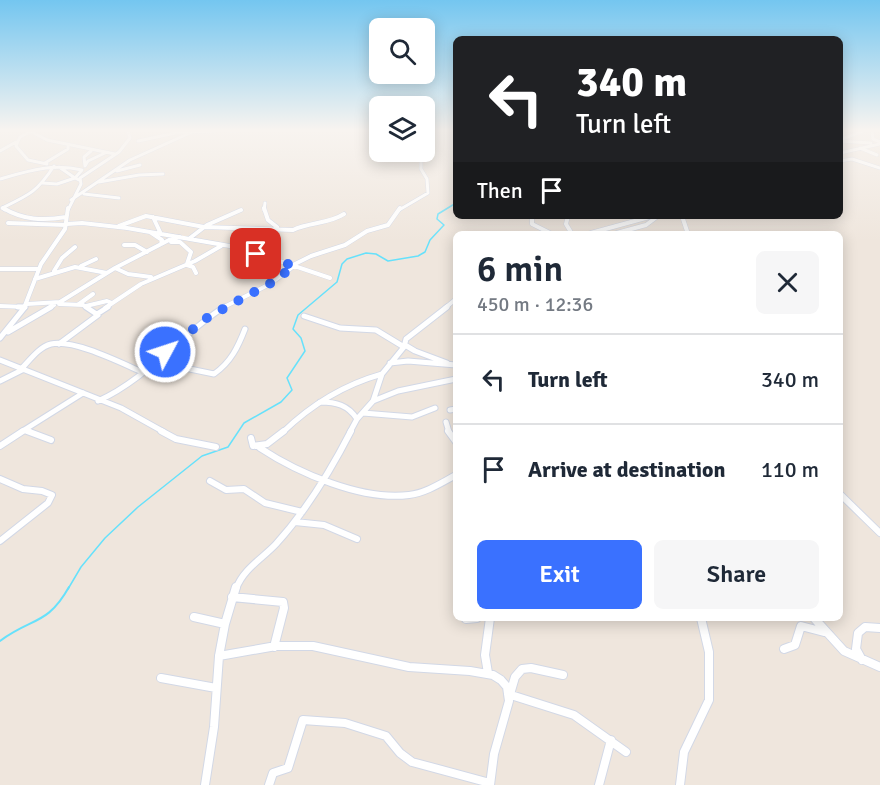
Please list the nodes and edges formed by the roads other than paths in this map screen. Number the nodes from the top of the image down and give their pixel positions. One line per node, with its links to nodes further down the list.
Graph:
1 (47, 168): 13 (street)
2 (53, 168): 16 (street)
3 (55, 168): 10 (street)
4 (78, 168): 5 (street)
5 (84, 168): 14 (street)
6 (92, 168): 14 (street)
7 (120, 168): 11 (street)
8 (130, 168): 11 (street)
9 (421, 168): 57 (street)
10 (68, 173): 14 (street)
11 (110, 173): 15 (street)
12 (163, 174): 15 (street)
13 (0, 179)
14 (77, 179): 16 (street); 19 (street)
15 (97, 182): 17 (street)
16 (42, 183): 23 (street)
17 (80, 194): 18 (street); 19 (street)
18 (119, 198)
19 (70, 201): 23 (street)
20 (265, 203): 30 (street)
21 (241, 210): 34 (street)
22 (344, 214): 31 (street)
23 (66, 217): 32 (street)
24 (153, 217): 33 (street); 34 (street); 43 (street)
25 (325, 217): 31 (street)
26 (532, 219): 40 (street)
27 (646, 219): 41 (street)
28 (653, 219): 42 (street)
29 (8, 224): 32 (street)
30 (272, 224): 36 (street); 37 (street)
31 (319, 224): 38 (street)
32 (67, 225): 33 (street); 53 (street)
33 (117, 227): 39 (street)
34 (205, 227): 35 (street); 46 (street)
35 (253, 227): 36 (street); 44 (street)
36 (262, 227): 38 (street)
37 (289, 227)
38 (282, 229): 44 (street)
39 (149, 231): 43 (street); 47 (street)
40 (546, 231)
41 (594, 231)
42 (624, 231)
43 (160, 232): 45 (street)
44 (252, 234): 51 (street)
45 (182, 237): 46 (street); 47 (street)
46 (189, 238): 49 (street)
47 (163, 243): 52 (street); 56 (street)
48 (124, 245): 52 (street)
49 (221, 246): 51 (street); 56 (street)
50 (75, 247): 54 (street)
51 (243, 249): 57 (street)
52 (147, 252): 59 (street)
53 (48, 254): 54 (street); 61 (street)
54 (61, 259): 62 (street)
55 (96, 259): 58 (street)
56 (187, 264): 64 (street); 65 (street)
57 (294, 266): 66 (street); 85 (street)
58 (76, 267): 62 (street); 63 (street)
59 (115, 268): 63 (street); 65 (street)
60 (0, 269): 61 (street)
61 (39, 269): 67 (street)
62 (53, 272): 67 (street)
63 (106, 273): 70 (street)
64 (196, 273)
65 (156, 277): 71 (street)
66 (330, 278)
67 (35, 279): 74 (street)
68 (93, 294): 72 (street)
69 (453, 302): 83 (street)
70 (56, 303): 72 (street); 74 (street); 80 (street)
71 (112, 303): 75 (street); 76 (street)
72 (79, 304): 75 (street)
73 (0, 306): 74 (street)
74 (26, 306): 80 (street)
75 (86, 306): 76 (street)
76 (98, 314): 82 (street)
77 (304, 316): 83 (street)
78 (245, 329): 85 (street)
79 (0, 330): 80 (street)
80 (7, 331): 81 (street)
81 (0, 338)
82 (59, 344): 89 (street); 90 (street)
83 (404, 346): 86 (street); 87 (street)
84 (0, 360): 89 (street)
85 (154, 362): 90 (street)
86 (390, 363): 87 (street); 91 (street)
87 (447, 363): 88 (street)
88 (453, 364)
89 (23, 369): 93 (street); 94 (street)
90 (142, 372): 95 (street)
91 (382, 374): 96 (street); 97 (street)
92 (453, 379): 96 (street)
93 (0, 381)
94 (83, 393): 95 (street); 102 (street)
95 (99, 401): 107 (street)
96 (373, 401): 99 (street)
97 (318, 402): 100 (street); 108 (street)
98 (435, 408): 99 (street)
99 (363, 413): 100 (street)
100 (357, 419): 110 (street)
101 (446, 422): 104 (street)
102 (25, 430): 105 (street); 106 (street)
103 (251, 438): 108 (street)
104 (453, 438)
105 (51, 440)
106 (0, 446)
107 (216, 447)
108 (260, 448): 110 (street)
109 (453, 477): 110 (street)
110 (322, 478): 114 (street)
111 (0, 479): 117 (street)
112 (210, 481): 114 (street)
113 (843, 497): 116 (street)
114 (302, 512): 115 (street)
115 (295, 522): 118 (street); 119 (street)
116 (880, 533)
117 (1, 538)
118 (357, 539)
119 (232, 597): 124 (street); 127 (street)
120 (194, 617): 124 (street)
121 (489, 621): 132 (street)
122 (702, 621): 143 (street)
123 (816, 621): 126 (street)
124 (225, 624): 129 (street)
125 (880, 628): 130 (street)
126 (824, 632): 128 (street); 130 (street)
127 (274, 646): 129 (street); 132 (street)
128 (784, 649)
129 (219, 656): 135 (street)
130 (863, 661): 131 (street)
131 (880, 667)
132 (488, 674): 136 (street)
133 (563, 675): 136 (street)
134 (161, 678): 135 (street)
135 (216, 687): 140 (street)
136 (509, 694): 137 (street); 139 (street)
137 (611, 740): 138 (street); 142 (street)
138 (626, 752)
139 (490, 784): 141 (street)
140 (205, 785)
141 (269, 785)
142 (599, 785)
143 (680, 785)

